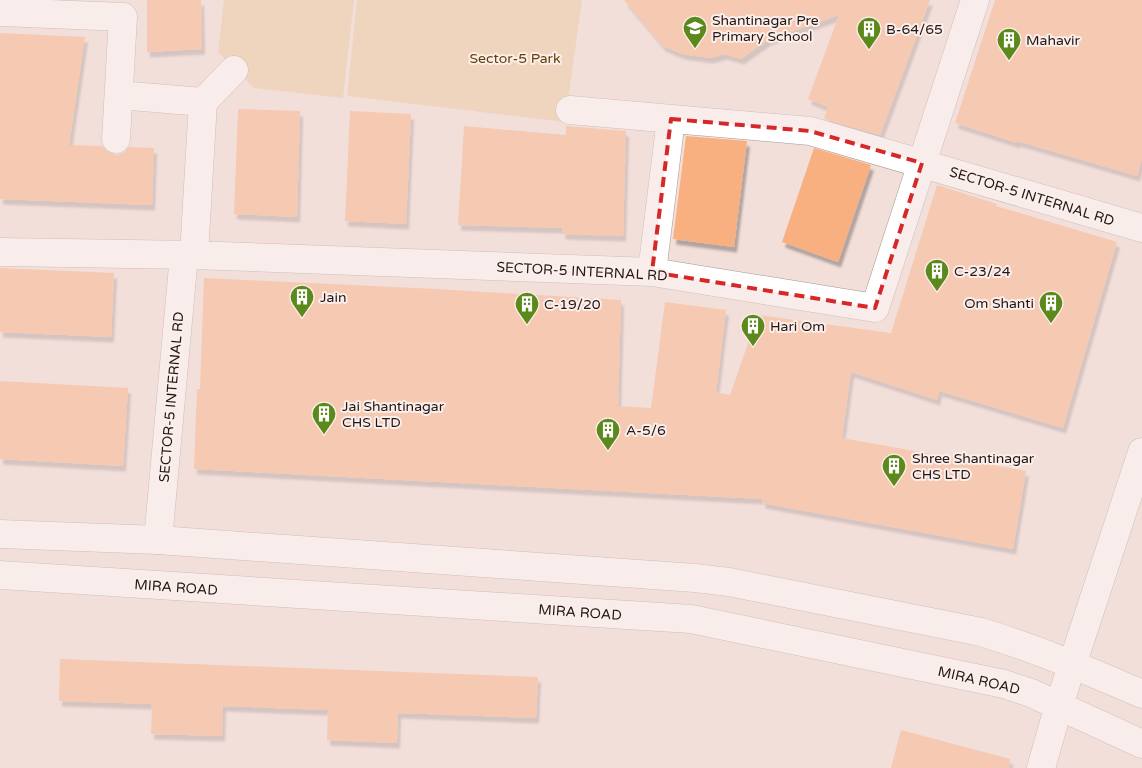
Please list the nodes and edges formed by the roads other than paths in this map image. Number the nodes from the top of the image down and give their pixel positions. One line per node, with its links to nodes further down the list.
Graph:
1 (974, 0): 9 (street, SECTOR-5 INTERNAL RD)
2 (0, 12): 4 (street)
3 (234, 70): 5 (street)
4 (119, 95): 5 (street); 8 (street)
5 (203, 102): 12 (street, SECTOR-5 INTERNAL RD)
6 (570, 110): 7 (street, SECTOR-5 INTERNAL RD)
7 (671, 119): 9 (street, SECTOR-5 INTERNAL RD); 13 (street)
8 (116, 139)
9 (922, 163): 10 (street, SECTOR-5 INTERNAL RD); 13 (street, SECTOR-5 INTERNAL RD)
10 (1142, 228)
11 (0, 252): 12 (street, SECTOR-5 INTERNAL RD)
12 (189, 255): 13 (street, SECTOR-5 INTERNAL RD); 16 (street, SECTOR-5 INTERNAL RD)
13 (652, 272)
14 (1142, 452): 18 (street)
15 (0, 534): 16 (street)
16 (158, 540): 18 (street)
17 (0, 575): 20 (street, MIRA ROAD)
18 (1072, 663): 19 (street); 20 (street)
19 (1142, 694)
20 (1059, 705): 21 (street, MIRA ROAD); 22 (street)
21 (1142, 744)
22 (1041, 768)

